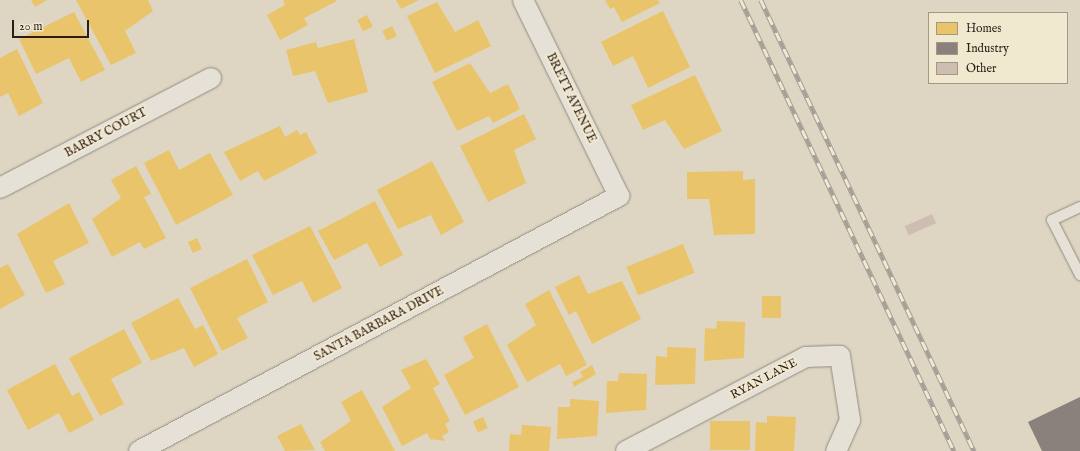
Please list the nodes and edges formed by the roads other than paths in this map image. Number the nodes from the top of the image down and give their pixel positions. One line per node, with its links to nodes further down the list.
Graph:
1 (522, 0): 4 (street, BRETT AVENUE)
2 (211, 78): 3 (street, BARRY COURT)
3 (0, 188)
4 (619, 196): 7 (street, SANTA BARBARA DRIVE)
5 (1080, 207): 6 (lane)
6 (1080, 275)
7 (139, 451)
8 (626, 451): 9 (street, RYAN LANE)
9 (836, 451)

